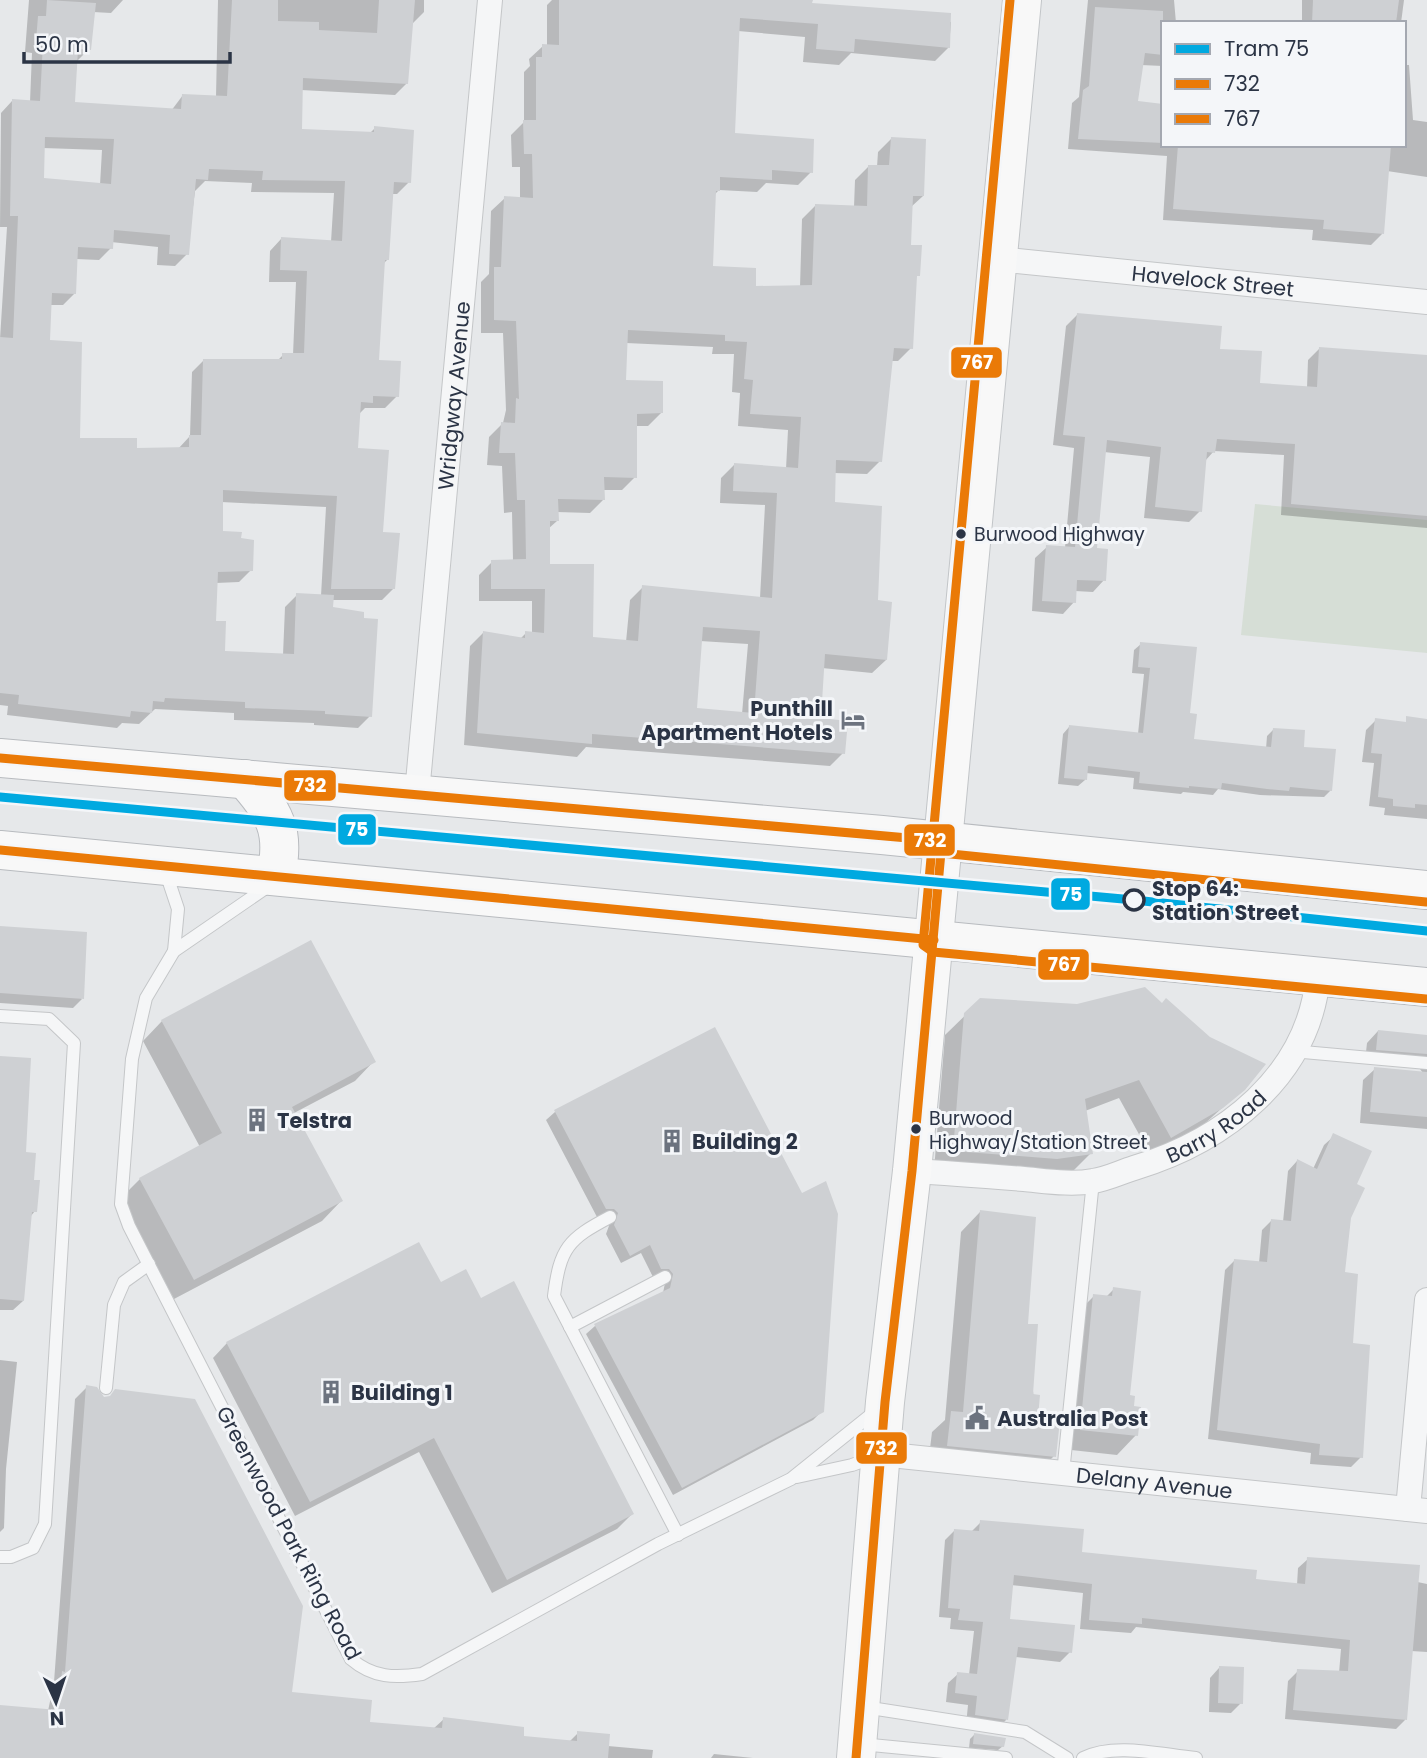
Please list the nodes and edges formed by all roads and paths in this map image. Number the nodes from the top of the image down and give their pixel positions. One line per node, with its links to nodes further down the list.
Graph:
1 (490, 0): 7 (street, Wridgway Avenue)
2 (1022, 0): 3 (main road)
3 (997, 259): 4 (street, Havelock Street); 8 (main road)
4 (1427, 302)
5 (0, 758): 6 (main road)
6 (245, 779): 7 (main road); 11 (main road)
7 (417, 793): 8 (main road)
8 (942, 841): 12 (main road); 13 (main road)
9 (0, 850): 10 (main road)
10 (163, 867): 11 (main road); 14 (lane)
11 (276, 875): 13 (main road); 14 (lane)
12 (1427, 890)
13 (934, 940): 15 (main road); 20 (main road)
14 (174, 951): 23 (lane, Greenwood Park Ring Road)
15 (1318, 976): 16 (main road); 18 (street, Barry Road)
16 (1427, 987)
17 (0, 1016): 34 (lane)
18 (1292, 1051): 19 (lane); 21 (street, Barry Road)
19 (1427, 1063)
20 (912, 1171): 21 (street, Barry Road); 28 (main road)
21 (1093, 1181): 30 (lane)
22 (610, 1217): 26 (lane)
23 (149, 1265): 27 (lane); 33 (lane, Greenwood Park Ring Road)
24 (665, 1277): 26 (lane)
25 (1427, 1300): 32 (street)
26 (570, 1327): 33 (lane)
27 (106, 1388)
28 (885, 1402): 29 (main road); 31 (lane)
29 (881, 1454): 30 (street, Delany Avenue); 31 (lane); 35 (main road)
30 (1063, 1473): 32 (street, Delany Avenue)
31 (791, 1479): 33 (lane, Greenwood Park Ring Road)
32 (1417, 1510)
33 (678, 1535)
34 (0, 1557)
35 (858, 1736): 36 (lane); 37 (lane)
36 (1006, 1758)
37 (1067, 1758)
38 (1083, 1758): 39 (lane)
39 (1196, 1758)

